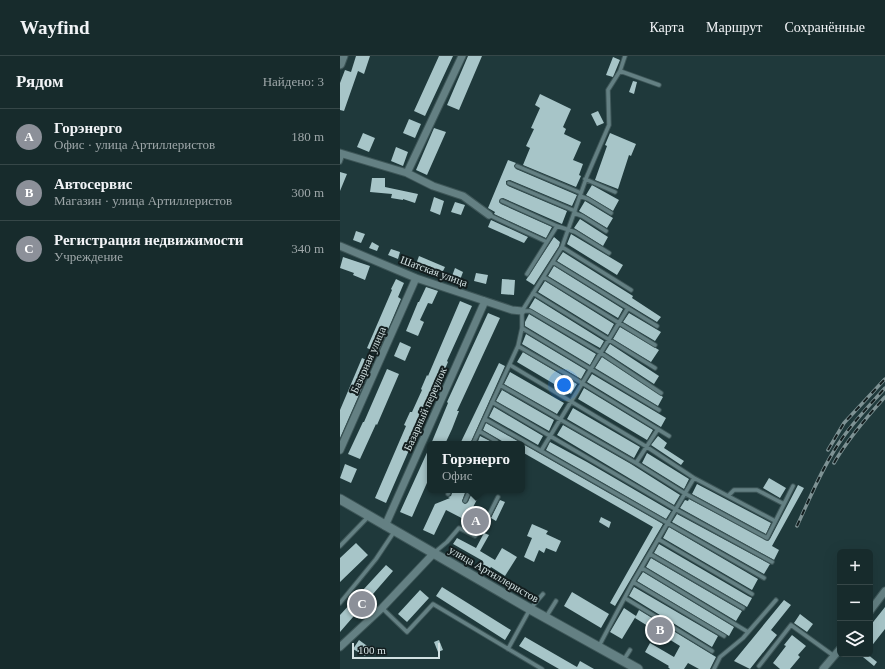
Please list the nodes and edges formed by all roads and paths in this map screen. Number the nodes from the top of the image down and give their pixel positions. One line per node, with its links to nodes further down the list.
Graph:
1 (343, 56): 4 (street)
2 (462, 56): 10 (street)
3 (625, 56): 5 (lane)
4 (340, 64)
5 (620, 71): 6 (lane); 11 (lane)
6 (659, 85)
7 (341, 154): 8 (lane); 10 (street)
8 (340, 162)
9 (517, 166): 14 (lane)
10 (407, 173): 18 (street)
11 (585, 179): 13 (lane); 14 (lane)
12 (510, 183): 16 (lane)
13 (615, 192)
14 (580, 195): 16 (lane); 17 (lane)
15 (502, 201): 19 (lane)
16 (574, 212): 20 (lane); 21 (lane)
17 (611, 213)
18 (489, 215): 22 (lane)
19 (557, 226): 20 (lane); 22 (lane)
20 (568, 230): 24 (lane); 25 (lane)
21 (606, 231)
22 (546, 242): 27 (lane)
23 (340, 246): 29 (street, Шатская улица)
24 (562, 247): 26 (lane); 30 (lane)
25 (609, 253)
26 (553, 262): 28 (lane); 33 (lane)
27 (527, 274)
28 (544, 277): 31 (lane); 35 (lane)
29 (416, 278): 32 (street, Шатская улица); 62 (street, Базарная улица)
30 (631, 290)
31 (533, 293): 34 (lane); 38 (lane)
32 (485, 301): 34 (street, Шатская улица); 78 (street, Базарный переулок)
33 (628, 308): 35 (lane); 36 (lane)
34 (522, 310): 37 (lane); 41 (lane)
35 (618, 324): 38 (lane); 39 (lane)
36 (657, 326)
37 (522, 328): 40 (lane); 44 (lane)
38 (609, 339): 41 (lane); 43 (lane)
39 (655, 345)
40 (518, 346): 42 (lane); 45 (lane)
41 (601, 353): 44 (lane); 47 (lane)
42 (510, 365): 46 (lane); 49 (lane)
43 (655, 368)
44 (590, 369): 45 (lane); 50 (lane)
45 (582, 383): 49 (lane); 53 (lane)
46 (500, 385): 48 (lane); 52 (lane)
47 (661, 393)
48 (492, 402): 51 (lane); 55 (lane)
49 (571, 402): 52 (lane); 61 (lane)
50 (660, 410)
51 (485, 419): 54 (lane); 59 (lane)
52 (560, 419): 55 (lane); 64 (lane)
53 (658, 429): 56 (lane); 61 (lane)
54 (479, 431): 57 (lane); 58 (lane)
55 (550, 436): 63 (lane); 74 (lane)
56 (669, 436)
57 (474, 441)
58 (496, 441)
59 (524, 441)
60 (525, 442): 63 (lane)
61 (647, 447): 64 (lane); 65 (lane)
62 (340, 450)
63 (541, 451): 77 (lane)
64 (636, 463): 68 (lane)
65 (694, 478): 68 (lane); 69 (lane)
66 (793, 486): 73 (lane)
67 (469, 493): 72 (lane)
68 (684, 493): 74 (lane); 76 (lane)
69 (728, 496): 73 (lane); 76 (lane)
70 (498, 498): 82 (lane)
71 (340, 499): 75 (street, улица Артиллеристов)
72 (465, 501)
73 (784, 504): 76 (lane)
74 (675, 509): 77 (lane); 84 (lane)
75 (369, 516): 78 (street, улица Артиллеристов); 81 (lane)
76 (775, 522)
77 (667, 523): 80 (lane); 86 (lane)
78 (385, 526): 79 (street, улица Артиллеристов)
79 (395, 531): 82 (street, улица Артиллеристов); 94 (lane)
80 (658, 539): 83 (lane); 90 (lane)
81 (340, 546)
82 (434, 553): 96 (street); 98 (street, улица Артиллеристов)
83 (650, 554): 85 (lane); 97 (lane)
84 (772, 562)
85 (642, 568): 87 (lane); 100 (lane)
86 (764, 578)
87 (634, 582): 91 (lane); 101 (lane)
88 (885, 591): 95 (street)
89 (544, 594): 98 (lane)
90 (752, 594)
91 (625, 598): 103 (lane); 106 (lane)
92 (776, 600): 100 (lane)
93 (556, 601): 99 (lane)
94 (340, 603)
95 (873, 606)
96 (382, 608): 102 (street); 104 (lane)
97 (743, 608)
98 (530, 609): 99 (street, улица Артиллеристов); 104 (lane)
99 (545, 618): 103 (street, улица Артиллеристов)
100 (748, 632): 113 (lane)
101 (724, 636)
102 (340, 647)
103 (598, 647): 109 (street, улица Артиллеристов)
104 (508, 649): 111 (lane)
105 (630, 650): 109 (lane)
106 (712, 651)
107 (837, 652): 108 (street)
108 (834, 656): 110 (lane); 114 (street)
109 (623, 661): 112 (street, улица Артиллеристов)
110 (759, 666)
111 (542, 669)
112 (638, 669)
113 (714, 669)
114 (825, 669)

